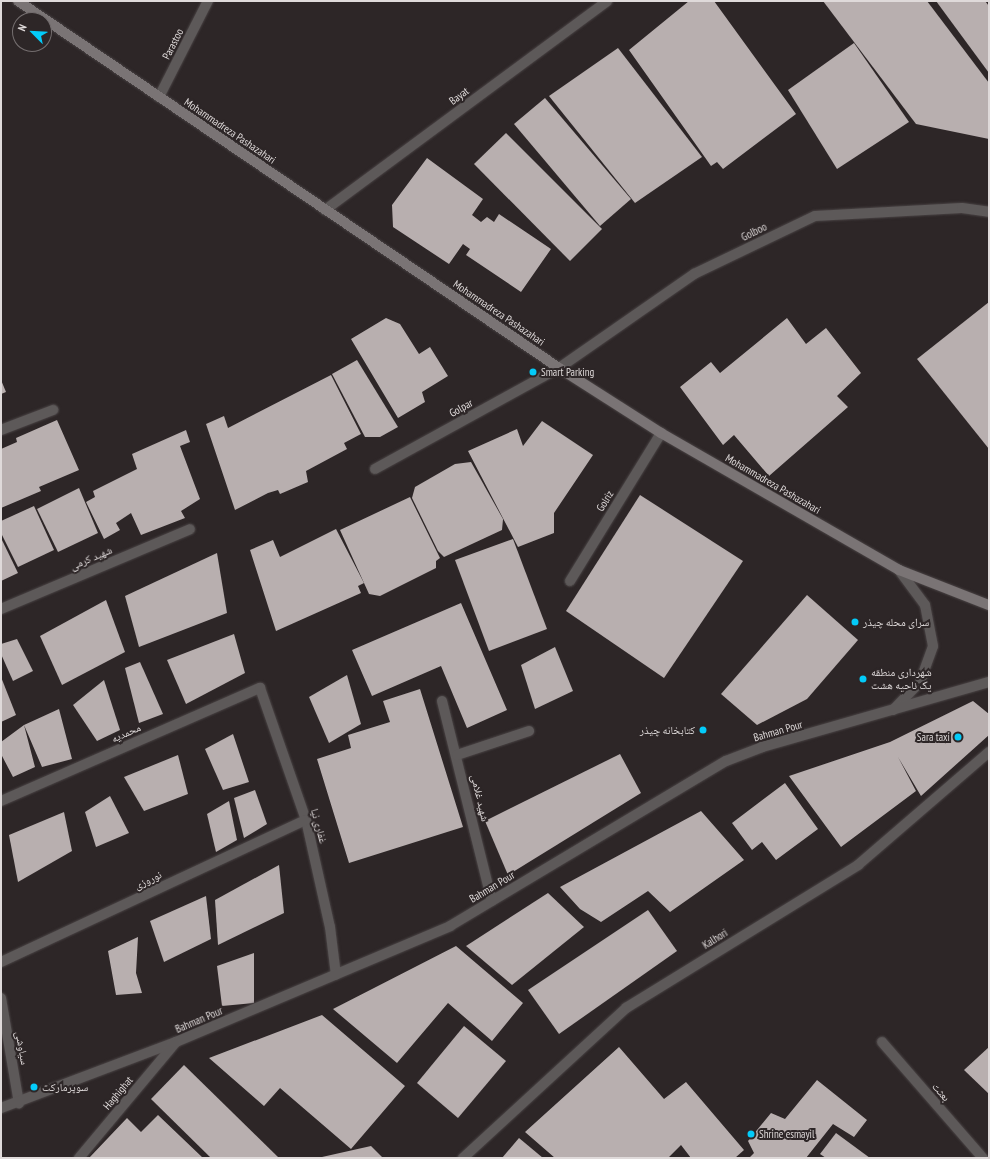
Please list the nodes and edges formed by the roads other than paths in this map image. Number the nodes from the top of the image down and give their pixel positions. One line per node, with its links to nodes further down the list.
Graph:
1 (18, 1): 4 (main road, Mohammadreza Pashazahari)
2 (208, 1): 4 (street, Parastoo)
3 (607, 1): 5 (street, Bayat)
4 (159, 98): 5 (main road, Mohammadreza Pashazahari)
5 (325, 210): 7 (main road, Mohammadreza Pashazahari)
6 (989, 212): 7 (street, Golboo)
7 (559, 368): 10 (main road, Mohammadreza Pashazahari); 11 (street, Golpar)
8 (53, 410): 9 (street)
9 (1, 430)
10 (661, 433): 13 (main road, Mohammadreza Pashazahari); 14 (street, Golriz)
11 (375, 469)
12 (190, 529): 16 (street, شهید کرمی)
13 (898, 570): 15 (main road, Mohammadreza Pashazahari); 20 (street)
14 (570, 581)
15 (989, 605)
16 (1, 610)
17 (989, 682): 20 (street, Bahman Pour)
18 (260, 688): 24 (street, محمدیه); 25 (street, غفاری نیا)
19 (442, 701): 23 (street, شهید غلامی)
20 (892, 711): 26 (street, Bahman Pour)
21 (529, 731): 23 (street)
22 (989, 752): 35 (street, Kalhori)
23 (457, 755): 26 (street, شهید غلامی)
24 (1, 801)
25 (306, 820): 27 (street, نوروزی); 28 (street, غفاری نیا)
26 (492, 901): 28 (street, Bahman Pour)
27 (1, 962)
28 (336, 975): 30 (street, Bahman Pour)
29 (1, 998): 32 (street, سیاوشی)
30 (176, 1042): 32 (street, Bahman Pour); 34 (street, Haghighat)
31 (882, 1042): 36 (street, بعثت)
32 (19, 1103): 33 (street, Bahman Pour)
33 (1, 1108)
34 (79, 1158)
35 (462, 1158)
36 (983, 1158)

